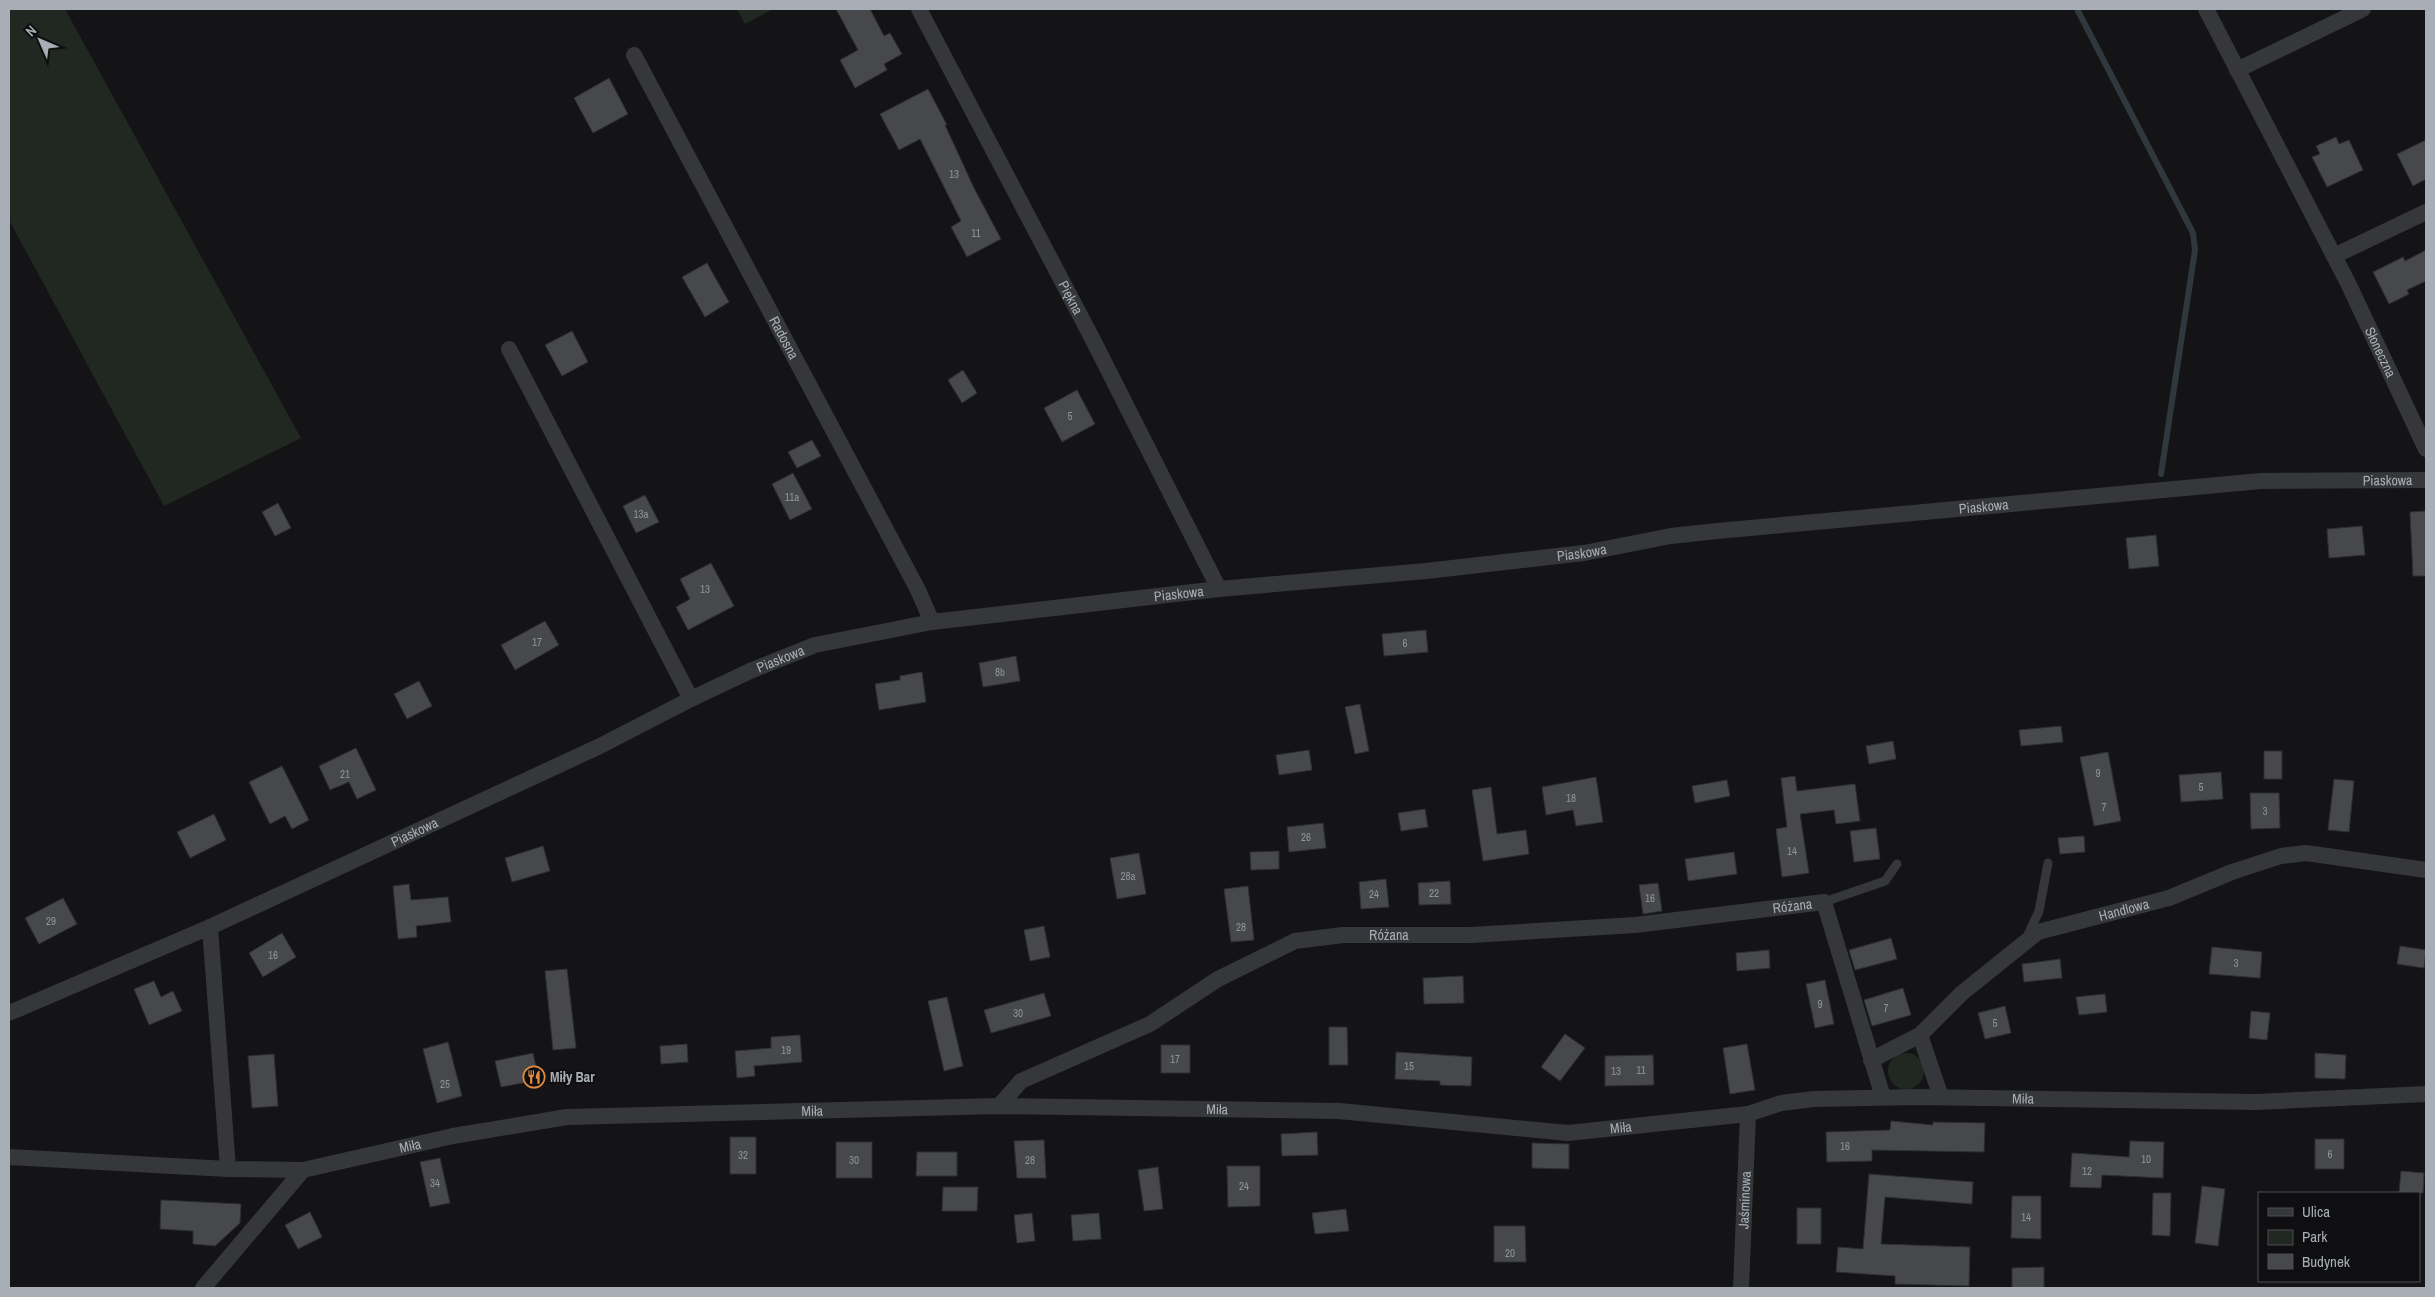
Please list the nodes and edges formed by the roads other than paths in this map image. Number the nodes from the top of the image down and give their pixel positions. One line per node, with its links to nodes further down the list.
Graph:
1 (919, 9): 11 (street, Piękna)
2 (2206, 9): 5 (street, Słoneczna)
3 (2363, 9): 5 (street)
4 (634, 55): 12 (street, Radosna)
5 (2237, 70): 7 (street, Słoneczna)
6 (2426, 212): 7 (street)
7 (2334, 256): 9 (street, Słoneczna)
8 (509, 349): 13 (street)
9 (2426, 448)
10 (2426, 480): 11 (street, Piaskowa)
11 (1219, 589): 12 (street, Piaskowa)
12 (932, 622): 13 (street, Piaskowa)
13 (691, 698): 18 (street, Piaskowa)
14 (2048, 863): 19 (lane)
15 (1896, 864): 17 (lane, Różana)
16 (2426, 870): 19 (street, Handlowa)
17 (1824, 902): 22 (street, Różana); 26 (street, Różana)
18 (210, 927): 20 (street, Piaskowa); 29 (street)
19 (2025, 942): 21 (street, Handlowa)
20 (9, 1013)
21 (1920, 1036): 22 (street); 25 (street)
22 (1871, 1060): 24 (street, Różana)
23 (2426, 1094): 25 (street, Miła)
24 (1883, 1098): 25 (street, Miła); 27 (street, Miła)
25 (1941, 1098)
26 (999, 1106): 27 (street, Miła); 30 (street, Miła)
27 (1748, 1114): 32 (street, Jaśminowa)
28 (9, 1157): 29 (street, Miła)
29 (228, 1169): 30 (street, Miła)
30 (303, 1170): 31 (street)
31 (203, 1288)
32 (1741, 1288)

